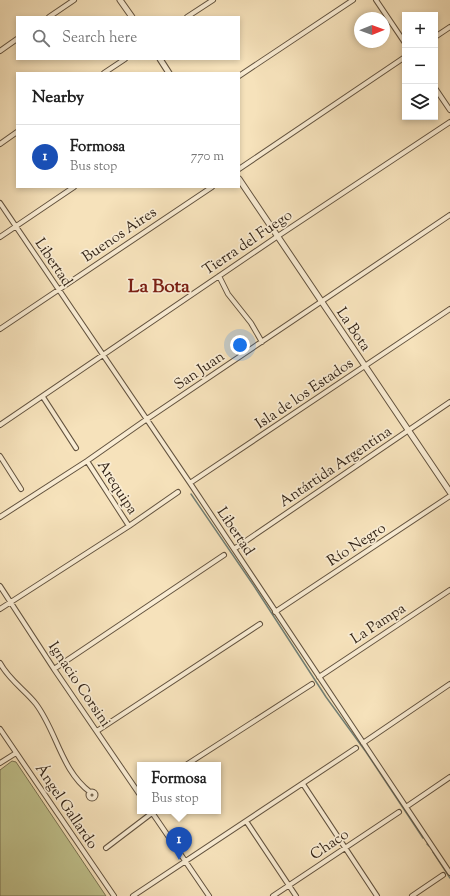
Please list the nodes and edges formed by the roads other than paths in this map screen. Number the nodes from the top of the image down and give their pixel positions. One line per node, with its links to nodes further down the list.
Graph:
1 (74, 0): 6 (street)
2 (120, 0): 7 (street)
3 (213, 0): 8 (street)
4 (353, 0): 19 (street)
5 (376, 0): 11 (street)
6 (50, 16)
7 (131, 16)
8 (189, 16)
9 (450, 28): 10 (street)
10 (438, 35)
11 (402, 39)
12 (16, 40): 13 (street)
13 (0, 51)
14 (402, 59): 25 (street)
15 (123, 60): 17 (street)
16 (161, 60): 18 (street)
17 (105, 72)
18 (168, 72)
19 (240, 75)
20 (438, 92): 21 (street)
21 (450, 110)
22 (450, 122): 32 (street, Tierra del Fuego)
23 (16, 133): 24 (street)
24 (0, 144)
25 (240, 168)
26 (240, 180): 32 (street, La Bota)
27 (72, 188): 31 (street)
28 (210, 188): 35 (street, Buenos Aires)
29 (0, 203): 31 (street, Libertad)
30 (450, 215): 36 (street, San Juan)
31 (15, 226): 33 (street); 35 (street, Libertad)
32 (278, 236): 34 (street, Tierra del Fuego); 36 (street, La Bota)
33 (0, 237)
34 (219, 276): 39 (street); 40 (street, Tierra del Fuego)
35 (58, 289): 38 (street, Buenos Aires); 40 (street, Libertad)
36 (322, 302): 39 (street, San Juan); 41 (street, La Bota)
37 (450, 309): 41 (street, Isla de los Estados)
38 (0, 329)
39 (262, 342): 44 (street, San Juan)
40 (102, 356): 42 (street, Tierra del Fuego); 44 (street, Libertad)
41 (366, 366): 46 (street, La Bota); 50 (street, Isla de los Estados)
42 (43, 397): 45 (street, Tierra del Fuego); 47 (street)
43 (450, 402): 46 (street, Antártida Argentina)
44 (146, 419): 49 (street, San Juan); 50 (street, Libertad)
45 (0, 425)
46 (408, 430): 53 (street, La Bota); 57 (street, Antártida Argentina)
47 (76, 448)
48 (0, 456): 51 (street)
49 (87, 461): 55 (street, San Juan); 56 (street, Arequipa)
50 (190, 483): 57 (street, Libertad)
51 (21, 489)
52 (178, 492): 56 (street)
53 (450, 492)
54 (450, 496): 63 (street, Río Negro)
55 (0, 516)
56 (129, 526): 61 (street)
57 (234, 549): 63 (street, Libertad)
58 (224, 555): 66 (street)
59 (0, 586): 61 (street, Ignacio Corsini)
60 (450, 590): 67 (street, La Pampa)
61 (10, 602): 62 (street); 66 (street, Ignacio Corsini)
62 (0, 609)
63 (275, 612): 67 (street, Libertad)
64 (260, 624): 71 (street)
65 (0, 663): 80 (street)
66 (54, 669): 71 (street, Ignacio Corsini)
67 (319, 677): 72 (street, Libertad)
68 (312, 684): 75 (street)
69 (450, 684): 72 (street)
70 (0, 729): 74 (street, Ángel Gallardo)
71 (97, 731): 79 (street, Ignacio Corsini)
72 (363, 743): 81 (street, Libertad)
73 (356, 748): 78 (street)
74 (16, 753): 76 (street); 92 (street, Ángel Gallardo)
75 (191, 762)
76 (0, 763)
77 (450, 777): 81 (street)
78 (303, 784): 85 (street); 86 (street)
79 (137, 791)
80 (90, 792)
81 (406, 807): 89 (street, Libertad)
82 (400, 812): 86 (street, Chaco)
83 (149, 814): 87 (street)
84 (153, 814): 88 (street)
85 (246, 821): 88 (street); 91 (street)
86 (345, 847): 91 (street, Chaco); 97 (street)
87 (106, 848)
88 (186, 861): 93 (street); 94 (street)
89 (449, 870)
90 (443, 876): 98 (street)
91 (289, 885): 95 (street, Chaco); 96 (street)
92 (114, 896)
93 (133, 896)
94 (209, 896)
95 (273, 896)
96 (296, 896)
97 (377, 896)
98 (412, 896)

